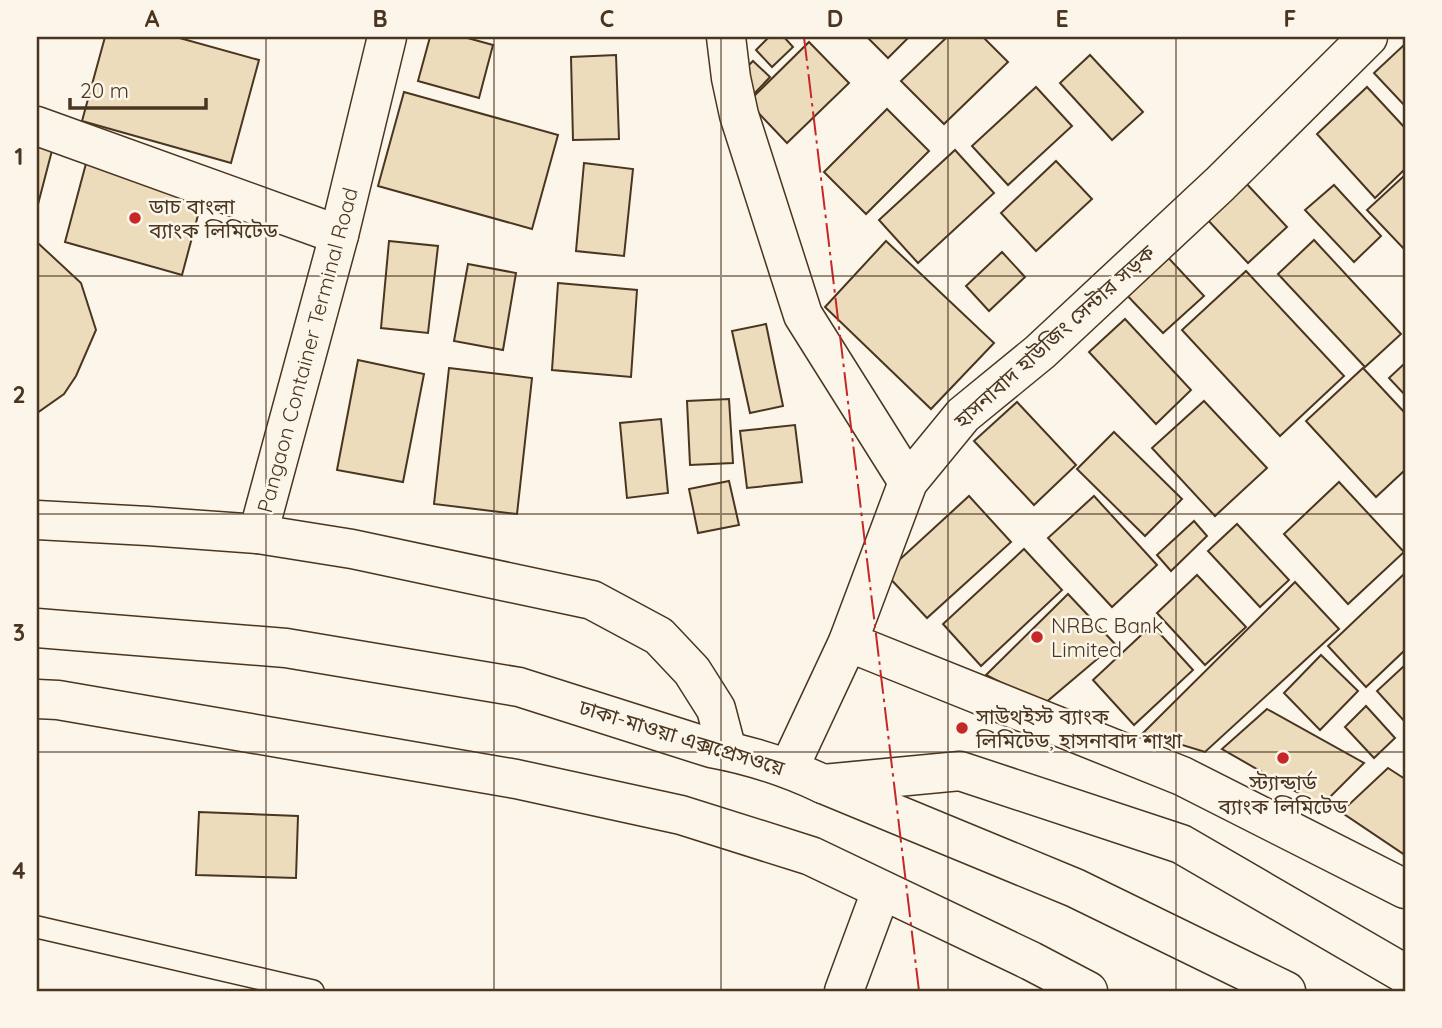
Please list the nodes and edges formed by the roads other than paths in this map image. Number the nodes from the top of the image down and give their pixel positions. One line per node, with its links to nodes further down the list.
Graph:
1 (387, 37): 5 (main road, Pangaon Container Terminal Road)
2 (726, 37): 6 (main road)
3 (1368, 37): 6 (main road, হাসনাবাদ হাউজিং সেন্টার সড়ক)
4 (37, 126): 5 (main road)
5 (340, 235): 8 (main road, Pangaon Container Terminal Road)
6 (908, 482): 10 (main road, হাসনাবাদ হাউজিং সেন্টার সড়ক)
7 (37, 520): 8 (main road)
8 (258, 534): 12 (main road, Pangaon Container Terminal Road)
9 (37, 628): 12 (main road, ঢাকা-মাওয়া এক্সপ্রেসওয়ে)
10 (848, 642): 13 (main road, হাসনাবাদ হাউজিং সেন্টার সড়ক); 15 (main road)
11 (37, 699): 16 (main road)
12 (727, 751): 13 (main road, ঢাকা-মাওয়া এক্সপ্রেসওয়ে)
13 (789, 768): 14 (main road, ঢাকা-মাওয়া এক্সপ্রেসওয়ে)
14 (823, 784): 19 (main road); 24 (main road, ঢাকা-মাওয়া এক্সপ্রেসওয়ে)
15 (1405, 889)
16 (881, 891): 18 (main road); 21 (main road)
17 (37, 926): 20 (lane)
18 (1031, 961): 22 (main road); 23 (main road)
19 (1405, 974)
20 (313, 991)
21 (844, 991)
22 (1054, 991)
23 (1088, 991)
24 (1286, 991)

